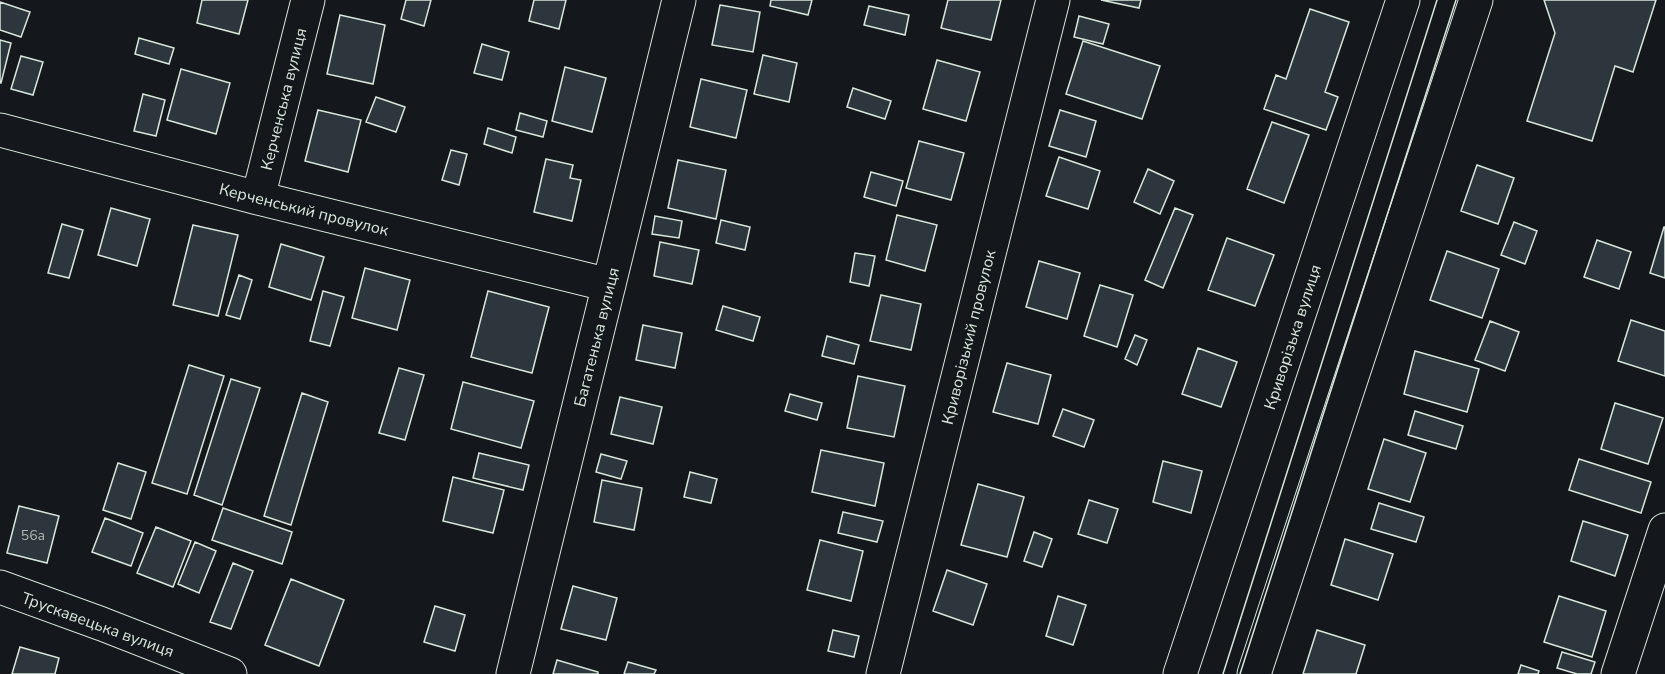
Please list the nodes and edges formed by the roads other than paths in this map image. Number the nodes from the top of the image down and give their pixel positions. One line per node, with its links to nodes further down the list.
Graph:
1 (308, 0): 7 (street, Керченська вулиця)
2 (679, 0): 8 (street, Багатенька вулиця)
3 (1053, 0): 13 (street, Криворізький провулок)
4 (1476, 0): 15 (street)
5 (1397, 2): 14 (street, Криворізька вулиця)
6 (0, 130): 7 (street, Керченський провулок)
7 (258, 198): 8 (street, Керченський провулок)
8 (609, 285): 12 (street, Багатенька вулиця)
9 (1665, 530): 16 (street)
10 (0, 587): 11 (street, Трускавецька вулиця)
11 (230, 674)
12 (513, 674)
13 (883, 674)
14 (1180, 674)
15 (1254, 674)
16 (1618, 674)

